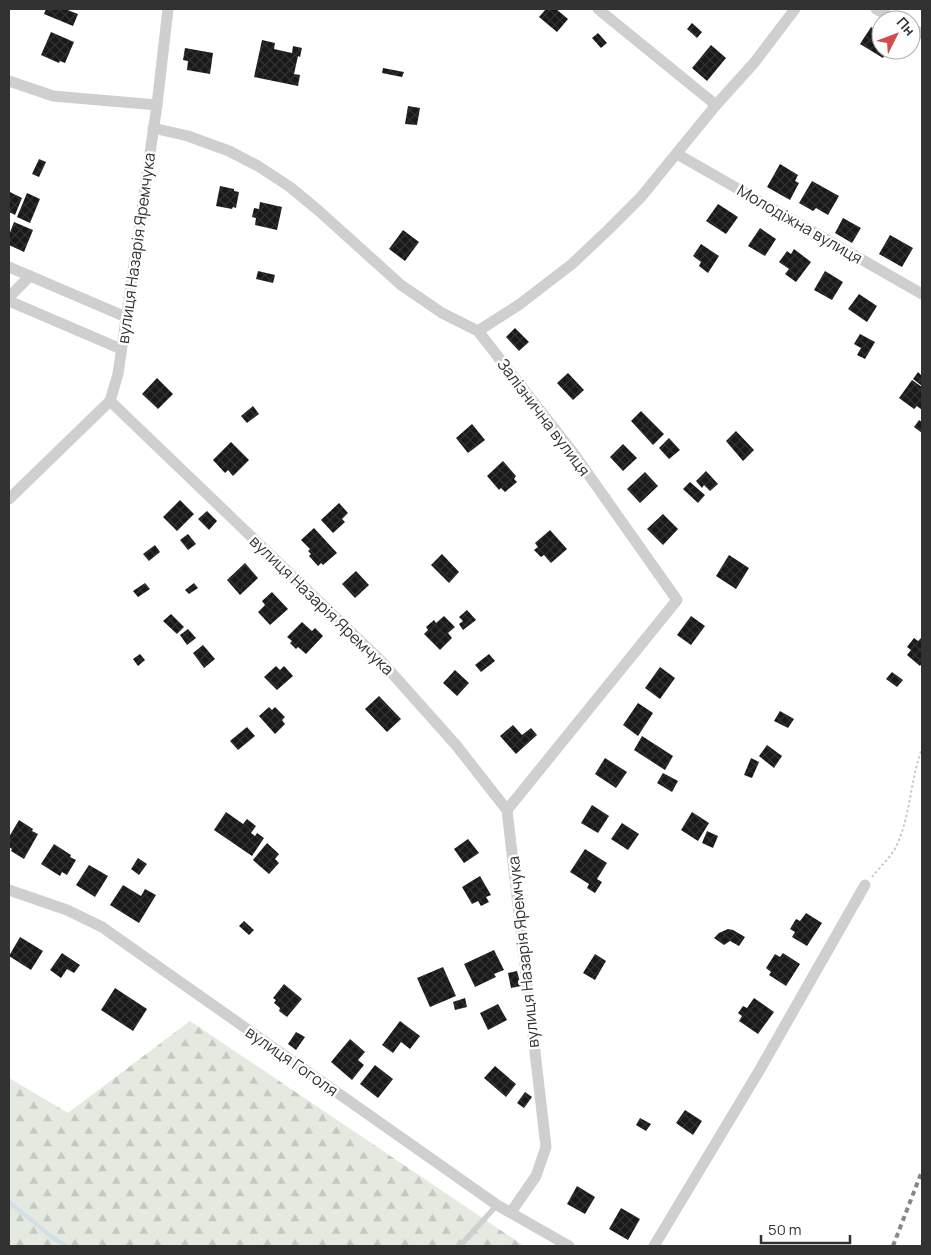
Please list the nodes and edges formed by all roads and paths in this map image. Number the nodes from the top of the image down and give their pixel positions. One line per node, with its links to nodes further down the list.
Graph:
1 (168, 9): 5 (street, вулиця Назарія Яремчука)
2 (598, 9): 6 (street)
3 (795, 9): 6 (street)
4 (9, 81): 5 (street)
5 (157, 105): 7 (street, вулиця Назарія Яремчука)
6 (716, 105): 8 (street)
7 (153, 128): 13 (street, вулиця Назарія Яремчука); 14 (street, Залізнична вулиця)
8 (677, 154): 11 (street, Молодіжна вулиця); 14 (street)
9 (9, 267): 10 (street)
10 (30, 276): 12 (street); 13 (street)
11 (922, 294)
12 (9, 299): 15 (street)
13 (126, 317): 15 (street, вулиця Назарія Яремчука)
14 (478, 331): 19 (street, Залізнична вулиця)
15 (121, 349): 16 (street, вулиця Назарія Яремчука)
16 (110, 401): 17 (street); 19 (street, вулиця Назарія Яремчука)
17 (9, 498)
18 (922, 749): 20 (path)
19 (507, 810): 23 (street, вулиця Назарія Яремчука)
20 (865, 885): 26 (street)
21 (9, 890): 22 (street, вулиця Гоголя)
22 (497, 1205): 23 (street, вулиця Гоголя); 24 (lane)
23 (511, 1212): 25 (street, вулиця Гоголя)
24 (460, 1246)
25 (569, 1246)
26 (654, 1246)

